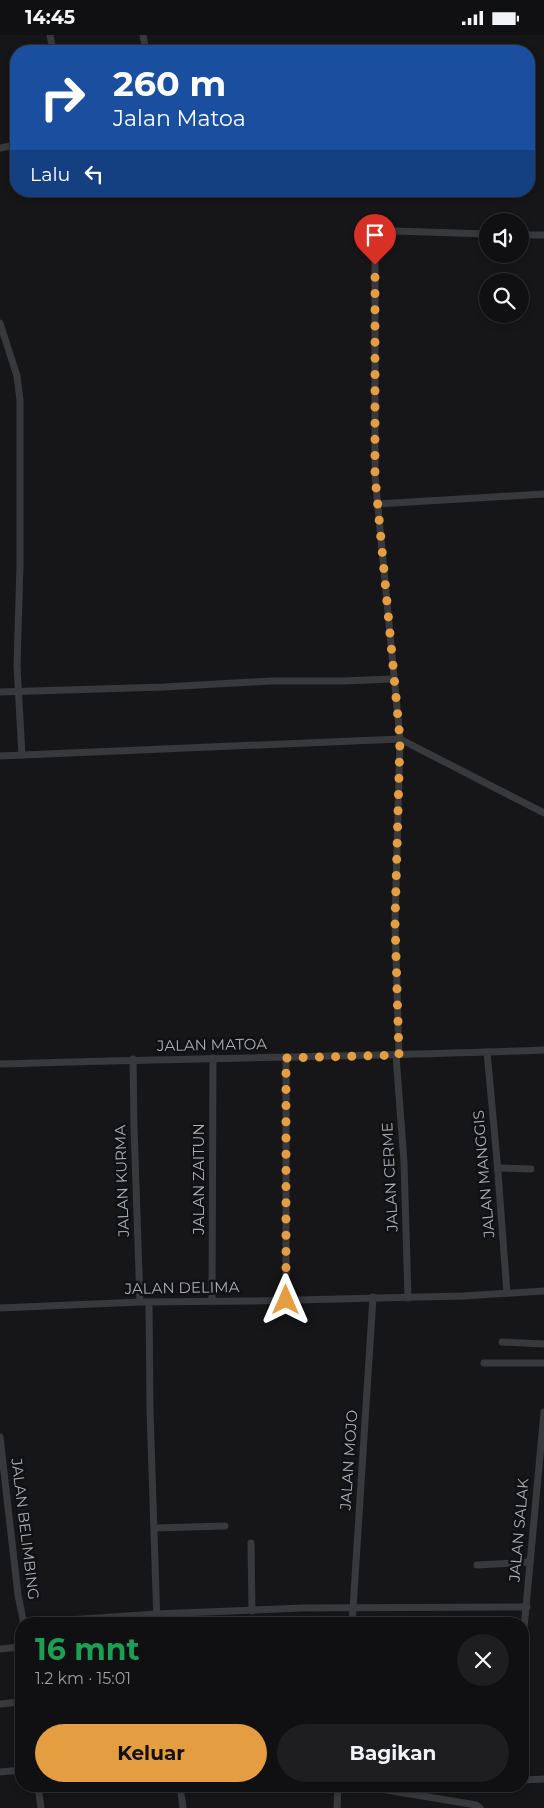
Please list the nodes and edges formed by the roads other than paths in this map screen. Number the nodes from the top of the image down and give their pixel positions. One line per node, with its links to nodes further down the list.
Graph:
1 (479, 234): 6 (street, JALAN CERME)
2 (529, 235): 3 (street)
3 (544, 235)
4 (0, 323): 9 (street)
5 (544, 494): 6 (street)
6 (377, 504): 7 (street, JALAN CERME)
7 (394, 679): 9 (street); 10 (street, JALAN CERME)
8 (0, 692): 9 (street)
9 (18, 692): 11 (street)
10 (400, 739): 11 (street); 13 (street); 16 (street, JALAN CERME)
11 (22, 755): 12 (street)
12 (0, 757)
13 (544, 813)
14 (544, 1050): 15 (street, JALAN MATOA)
15 (486, 1052): 16 (street, JALAN MATOA); 21 (street, JALAN MANGGIS)
16 (397, 1055): 18 (street, JALAN MATOA); 26 (street, JALAN CERME)
17 (214, 1058): 18 (street, JALAN MATOA); 19 (street, JALAN MATOA); 27 (street, JALAN ZAITUN)
18 (286, 1058): 28 (street)
19 (134, 1059): 20 (street, JALAN MATOA); 29 (street, JALAN KURMA)
20 (0, 1064)
21 (498, 1168): 22 (street); 24 (street, JALAN MANGGIS)
22 (531, 1169)
23 (544, 1291): 24 (street, JALAN DELIMA)
24 (507, 1293): 26 (street, JALAN DELIMA)
25 (373, 1297): 26 (street, JALAN DELIMA); 28 (street, JALAN DELIMA); 44 (street, JALAN MOJO)
26 (408, 1298)
27 (212, 1300): 28 (street, JALAN DELIMA); 30 (street, JALAN DELIMA)
28 (286, 1300)
29 (140, 1302): 30 (street, JALAN DELIMA); 31 (street, JALAN DELIMA)
30 (149, 1302): 40 (street)
31 (0, 1308)
32 (502, 1342): 33 (street)
33 (544, 1343)
34 (484, 1363): 35 (street)
35 (544, 1363)
36 (544, 1412): 42 (street, JALAN SALAK)
37 (0, 1437): 38 (street, JALAN BELIMBING)
38 (0, 1442): 48 (street, JALAN BELIMBING)
39 (225, 1526): 40 (street)
40 (155, 1528): 47 (street)
41 (252, 1543): 46 (street)
42 (530, 1563): 43 (street); 45 (street, JALAN SALAK)
43 (477, 1565)
44 (353, 1607): 45 (street); 46 (street); 51 (street, JALAN MOJO)
45 (526, 1607): 52 (street, JALAN SALAK)
46 (252, 1611): 47 (street)
47 (156, 1614): 49 (street); 50 (street)
48 (23, 1617)
49 (112, 1617)
50 (156, 1617)
51 (352, 1617)
52 (525, 1617)
53 (15, 1648): 54 (street)
54 (0, 1649)
55 (15, 1703): 56 (street)
56 (0, 1704)
57 (15, 1771): 58 (street)
58 (0, 1772)
59 (544, 1779): 60 (street)
60 (529, 1780)
61 (39, 1792): 65 (street)
62 (181, 1792): 66 (street)
63 (338, 1792): 67 (street)
64 (398, 1792): 68 (street)
65 (41, 1808)
66 (183, 1808)
67 (337, 1808)
68 (480, 1808)

